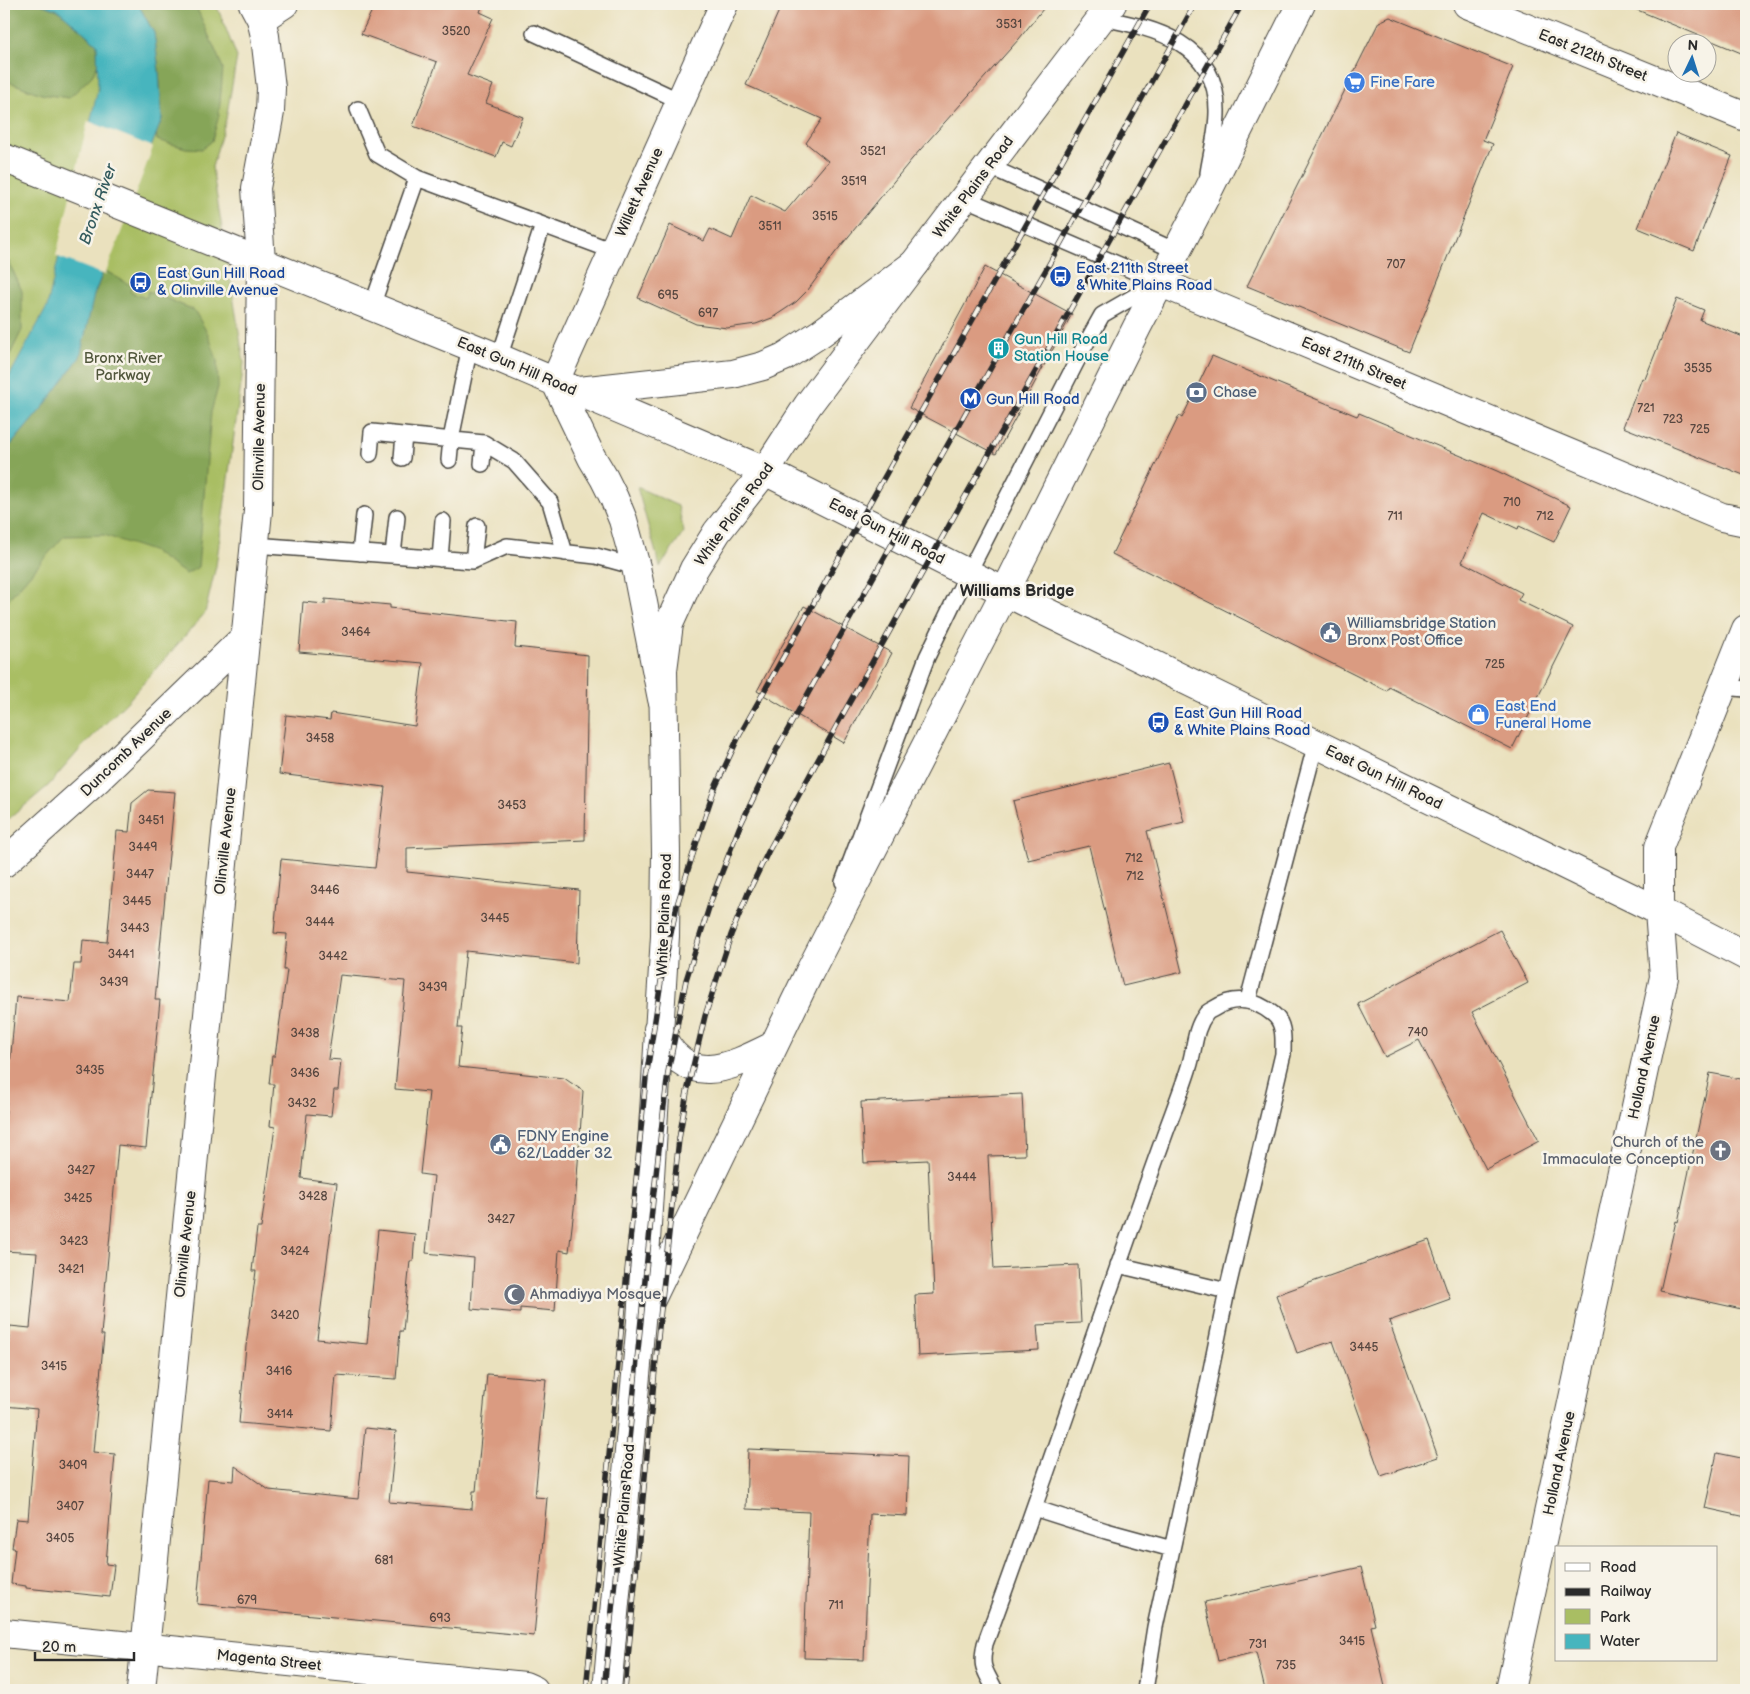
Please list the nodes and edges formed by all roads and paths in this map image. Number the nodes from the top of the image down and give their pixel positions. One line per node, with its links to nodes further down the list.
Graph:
1 (284, 4): 6 (main road, Olinville Avenue)
2 (724, 4): 8 (main road, Willett Avenue)
3 (1301, 4): 14 (main road, White Plains Road)
4 (1467, 4): 10 (main road, East 212th Street)
5 (1106, 11): 12 (main road, White Plains Road); 14 (lane, White Plains Road)
6 (257, 12): 19 (main road, Olinville Avenue)
7 (534, 33): 8 (lane)
8 (680, 101): 17 (main road, Willett Avenue)
9 (358, 109): 13 (lane)
10 (1746, 117)
11 (4, 158): 19 (main road, East Gun Hill Road)
12 (988, 166): 15 (main road, White Plains Road); 18 (lane)
13 (416, 178): 16 (lane); 22 (lane)
14 (1205, 196): 18 (main road, White Plains Road)
15 (964, 198): 20 (main road, White Plains Road); 21 (lane, East 211th Street)
16 (543, 225): 17 (lane); 24 (lane)
17 (613, 251): 25 (main road, Willett Avenue)
18 (1176, 251): 21 (main road, White Plains Road)
19 (261, 261): 22 (main road, East Gun Hill Road); 39 (main road, Olinville Avenue)
20 (914, 264): 25 (main road); 33 (main road, White Plains Road)
21 (1160, 282): 37 (main road, East 211th Street); 46 (lane, White Plains Road); 47 (main road, White Plains Road)
22 (372, 306): 23 (main road, East Gun Hill Road)
23 (470, 346): 24 (main road, East Gun Hill Road); 27 (lane)
24 (499, 358): 25 (main road, East Gun Hill Road)
25 (566, 386): 33 (main road, East Gun Hill Road); 45 (main road)
26 (404, 435): 27 (lane); 29 (lane); 30 (lane)
27 (451, 439): 28 (lane); 31 (lane)
28 (484, 443): 32 (lane); 41 (lane)
29 (370, 454)
30 (402, 458)
31 (449, 460)
32 (482, 464)
33 (765, 471): 46 (main road, East Gun Hill Road); 51 (main road, White Plains Road)
34 (364, 515): 40 (lane)
35 (397, 517): 42 (lane)
36 (443, 521): 43 (lane)
37 (1746, 522)
38 (476, 526): 44 (lane)
39 (254, 545): 40 (lane); 49 (main road, Olinville Avenue)
40 (360, 553): 42 (lane)
41 (565, 553): 44 (lane); 45 (lane)
42 (394, 556): 43 (lane)
43 (440, 559): 44 (lane)
44 (473, 561)
45 (636, 567): 51 (main road)
46 (969, 572): 47 (main road, East Gun Hill Road); 56 (lane, White Plains Road)
47 (1005, 592): 52 (main road, East Gun Hill Road); 56 (main road, White Plains Road)
48 (1746, 629): 50 (main road, Holland Avenue)
49 (245, 637): 53 (main road, Duncomb Avenue); 66 (main road, Olinville Avenue)
50 (1735, 688): 54 (main road, Holland Avenue)
51 (662, 699): 58 (main road, White Plains Road)
52 (1316, 743): 54 (main road, East Gun Hill Road); 57 (lane)
53 (4, 863)
54 (1659, 911): 55 (main road, East Gun Hill Road); 72 (main road, Holland Avenue)
55 (1746, 956)
56 (810, 973): 59 (main road, White Plains Road)
57 (1248, 1000): 60 (lane); 61 (lane)
58 (658, 1030): 59 (main road); 62 (main road, White Plains Road)
59 (773, 1046): 62 (main road, White Plains Road)
60 (1118, 1265): 61 (lane); 63 (lane)
61 (1227, 1292): 64 (lane)
62 (641, 1321): 69 (main road, White Plains Road)
63 (1034, 1508): 64 (lane); 70 (lane)
64 (1172, 1549): 71 (lane)
65 (4, 1633): 66 (main road, Magenta Street)
66 (145, 1647): 67 (main road, Olinville Avenue); 68 (main road, Magenta Street)
67 (141, 1690)
68 (534, 1690)
69 (607, 1690)
70 (995, 1690)
71 (1145, 1690)
72 (1510, 1690)

